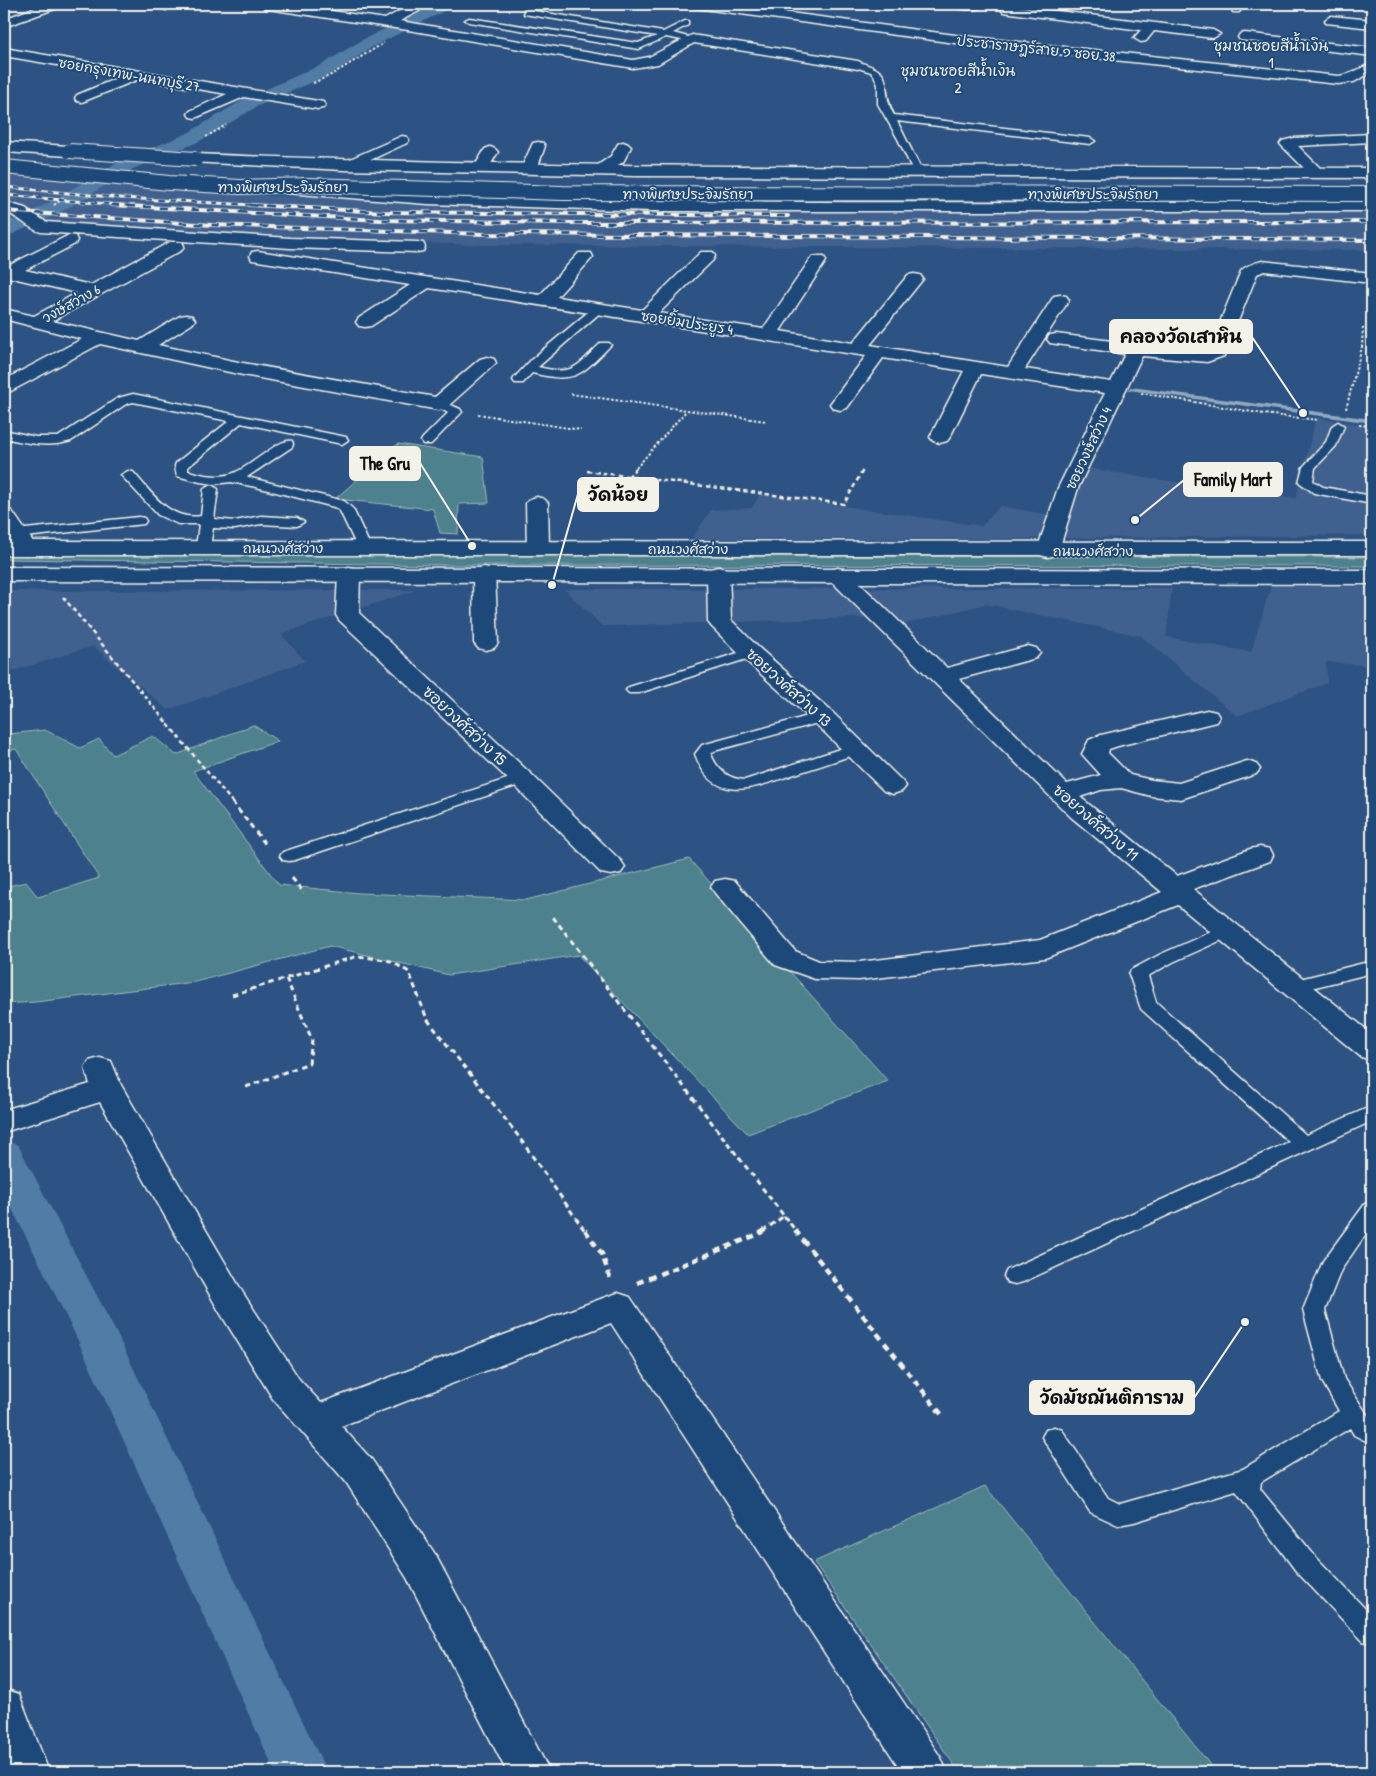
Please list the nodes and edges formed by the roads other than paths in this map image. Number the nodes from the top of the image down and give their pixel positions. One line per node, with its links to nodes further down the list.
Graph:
1 (56, 4): 15 (main road)
2 (407, 4): 17 (main road)
3 (540, 4): 22 (lane)
4 (696, 4): 10 (main road, ประชาราษฎร์สาย ๑ ซอย 38)
5 (759, 4): 10 (main road)
6 (958, 4): 8 (main road)
7 (268, 5): 17 (main road)
8 (977, 6)
9 (1007, 9): 12 (main road)
10 (745, 12): 14 (main road); 26 (main road, ประชาราษฎร์สาย ๑ ซอย 38)
11 (470, 20): 22 (lane)
12 (1098, 20): 19 (main road); 26 (main road)
13 (1331, 20): 18 (main road)
14 (723, 22)
15 (4, 23)
16 (685, 23): 22 (lane)
17 (390, 24): 25 (main road)
18 (1372, 24)
19 (1151, 26): 21 (main road); 24 (main road)
20 (708, 31): 25 (main road)
21 (1213, 34)
22 (664, 35): 25 (lane)
23 (1245, 37): 28 (main road)
24 (1140, 38)
25 (692, 39): 30 (main road)
26 (1070, 51): 31 (main road, ประชาราษฎร์สาย ๑ ซอย 38)
27 (4, 52): 29 (main road, ซอยกรุงเทพ-นนทบุรี 27)
28 (1372, 52)
29 (39, 58): 32 (main road); 33 (main road, ซอยกรุงเทพ-นนทบุรี 27)
30 (858, 64): 40 (lane)
31 (1372, 68)
32 (12, 69)
33 (99, 69): 34 (main road, ซอยกรุงเทพ-นนทบุรี 27); 35 (main road)
34 (136, 75): 36 (main road, ซอยกรุงเทพ-นนทบุรี 27); 37 (main road)
35 (72, 80)
36 (247, 94): 38 (main road, ซอยกรุงเทพ-นนทบุรี 27); 39 (main road)
37 (82, 98)
38 (318, 105)
39 (195, 114)
40 (889, 117): 43 (lane); 57 (lane)
41 (1372, 138): 55 (main road)
42 (402, 140): 50 (main road)
43 (1090, 141)
44 (538, 146): 53 (main road)
45 (4, 147): 50 (main road, bridge)
46 (623, 147): 54 (main road)
47 (4, 152): 58 (main road, ทางพิเศษประจิมรัถยา)
48 (490, 152): 52 (main road)
49 (4, 162): 60 (main road)
50 (346, 166): 52 (main road)
51 (4, 167): 59 (main road, ทางพิเศษประจิมรัถยา, bridge)
52 (481, 169): 53 (main road)
53 (529, 170): 54 (main road)
54 (599, 170): 57 (main road)
55 (1316, 172): 56 (main road); 57 (main road)
56 (1372, 172)
57 (918, 173)
58 (1372, 183)
59 (240, 187): 60 (main road, ทางพิเศษประจิมรัถยา, bridge); 62 (main road, bridge)
60 (1372, 191)
61 (4, 206): 65 (main road)
62 (1372, 206)
63 (69, 240): 73 (main road)
64 (176, 246): 73 (main road, วงษ์สว่าง 6)
65 (417, 247)
66 (258, 256): 72 (main road, ซอยยิ้มประยูร 4)
67 (707, 256): 78 (main road)
68 (585, 257): 74 (main road)
69 (818, 261): 82 (main road)
70 (1372, 278): 88 (main road)
71 (914, 279): 87 (main road)
72 (426, 282): 74 (main road, ซอยยิ้มประยูร 4); 81 (main road)
73 (92, 291): 80 (main road, วงษ์สว่าง 6)
74 (545, 300): 76 (main road, ซอยยิ้มประยูร 4)
75 (1060, 300): 93 (main road)
76 (598, 309): 78 (main road, ซอยยิ้มประยูร 4); 92 (lane)
77 (4, 314): 80 (main road)
78 (646, 316): 82 (main road, ซอยยิ้มประยูร 4)
79 (186, 320): 86 (main road)
80 (36, 322): 83 (main road, วงษ์สว่าง 6)
81 (366, 322)
82 (768, 335): 87 (main road, ซอยยิ้มประยูร 4)
83 (98, 338): 86 (main road, วงษ์สว่าง 6); 95 (main road)
84 (1056, 339): 88 (main road)
85 (605, 345): 92 (lane)
86 (142, 347): 97 (main road, วงษ์สว่าง 6)
87 (858, 349): 89 (main road, ซอยยิ้มประยูร 4)
88 (1136, 350): 96 (main road, ซอยวงษ์สว่าง 4)
89 (878, 352): 91 (main road, ซอยยิ้มประยูร 4); 98 (main road)
90 (487, 363): 97 (main road)
91 (975, 367): 93 (main road, ซอยยิ้มประยูร 4); 102 (main road)
92 (529, 369): 94 (lane)
93 (1013, 372): 96 (main road, ซอยยิ้มประยูร 4)
94 (519, 380)
95 (4, 387)
96 (1116, 388): 119 (main road, ซอยวงษ์สว่าง 4)
97 (439, 404): 104 (lane)
98 (840, 404)
99 (240, 418): 101 (lane); 103 (lane); 107 (lane)
100 (1338, 426): 109 (lane)
101 (4, 434)
102 (940, 437)
103 (342, 440)
104 (427, 441)
105 (287, 444): 107 (lane)
106 (128, 475): 113 (lane)
107 (234, 479): 117 (lane)
108 (211, 489): 113 (lane)
109 (1372, 500)
110 (537, 503): 118 (main road)
111 (4, 516): 115 (main road)
112 (139, 520): 115 (lane)
113 (206, 521): 114 (lane); 116 (lane)
114 (297, 522)
115 (15, 543): 116 (main road, ถนนวงศ์สว่าง)
116 (203, 547): 117 (main road, ถนนวงศ์สว่าง)
117 (364, 548): 118 (main road, ถนนวงศ์สว่าง)
118 (538, 548): 119 (main road, ถนนวงศ์สว่าง)
119 (1048, 550): 120 (main road, ถนนวงศ์สว่าง)
120 (1372, 550)
121 (4, 574): 122 (main road, ถนนวงศ์สว่าง)
122 (349, 574): 123 (main road, ถนนวงศ์สว่าง); 136 (main road, ซอยวงศ์สว่าง 15)
123 (484, 574): 124 (main road, ถนนวงศ์สว่าง); 127 (main road)
124 (718, 574): 125 (main road, ถนนวงศ์สว่าง); 128 (main road, ซอยวงศ์สว่าง 13)
125 (838, 575): 126 (main road, ถนนวงศ์สว่าง); 130 (main road, ซอยวงศ์สว่าง 11)
126 (1372, 577)
127 (486, 644)
128 (751, 653): 131 (lane); 132 (main road, ซอยวงศ์สว่าง 13)
129 (1028, 653): 130 (main road)
130 (941, 676): 139 (main road, ซอยวงศ์สว่าง 11)
131 (634, 690)
132 (823, 717): 134 (main road, ซอยวงศ์สว่าง 13); 134 (lane)
133 (1207, 717): 137 (main road)
134 (855, 749): 138 (main road, ซอยวงศ์สว่าง 13)
135 (1247, 769): 137 (main road)
136 (522, 779): 141 (lane); 142 (main road, ซอยวงศ์สว่าง 15)
137 (1121, 780): 139 (main road)
138 (893, 786)
139 (1062, 794): 144 (main road, ซอยวงศ์สว่าง 11)
140 (1260, 855): 144 (main road)
141 (289, 856)
142 (611, 867)
143 (724, 887): 144 (main road)
144 (1177, 890): 145 (main road, ซอยวงศ์สว่าง 11)
145 (1228, 932): 147 (main road, ซอยวงศ์สว่าง 11); 151 (lane)
146 (1372, 967): 147 (lane)
147 (1295, 986): 148 (main road, ซอยวงศ์สว่าง 11)
148 (1372, 1050)
149 (1372, 1113): 151 (lane)
150 (5, 1121): 155 (main road)
151 (1304, 1144): 153 (lane)
152 (1372, 1210): 154 (lane)
153 (1016, 1276)
154 (1354, 1414): 156 (lane); 158 (lane)
155 (314, 1421): 162 (main road); 163 (main road)
156 (1372, 1434)
157 (1054, 1437): 158 (lane)
158 (1250, 1477): 159 (lane)
159 (1372, 1633)
160 (4, 1708): 161 (main road)
161 (28, 1772)
162 (529, 1772)
163 (926, 1772)

